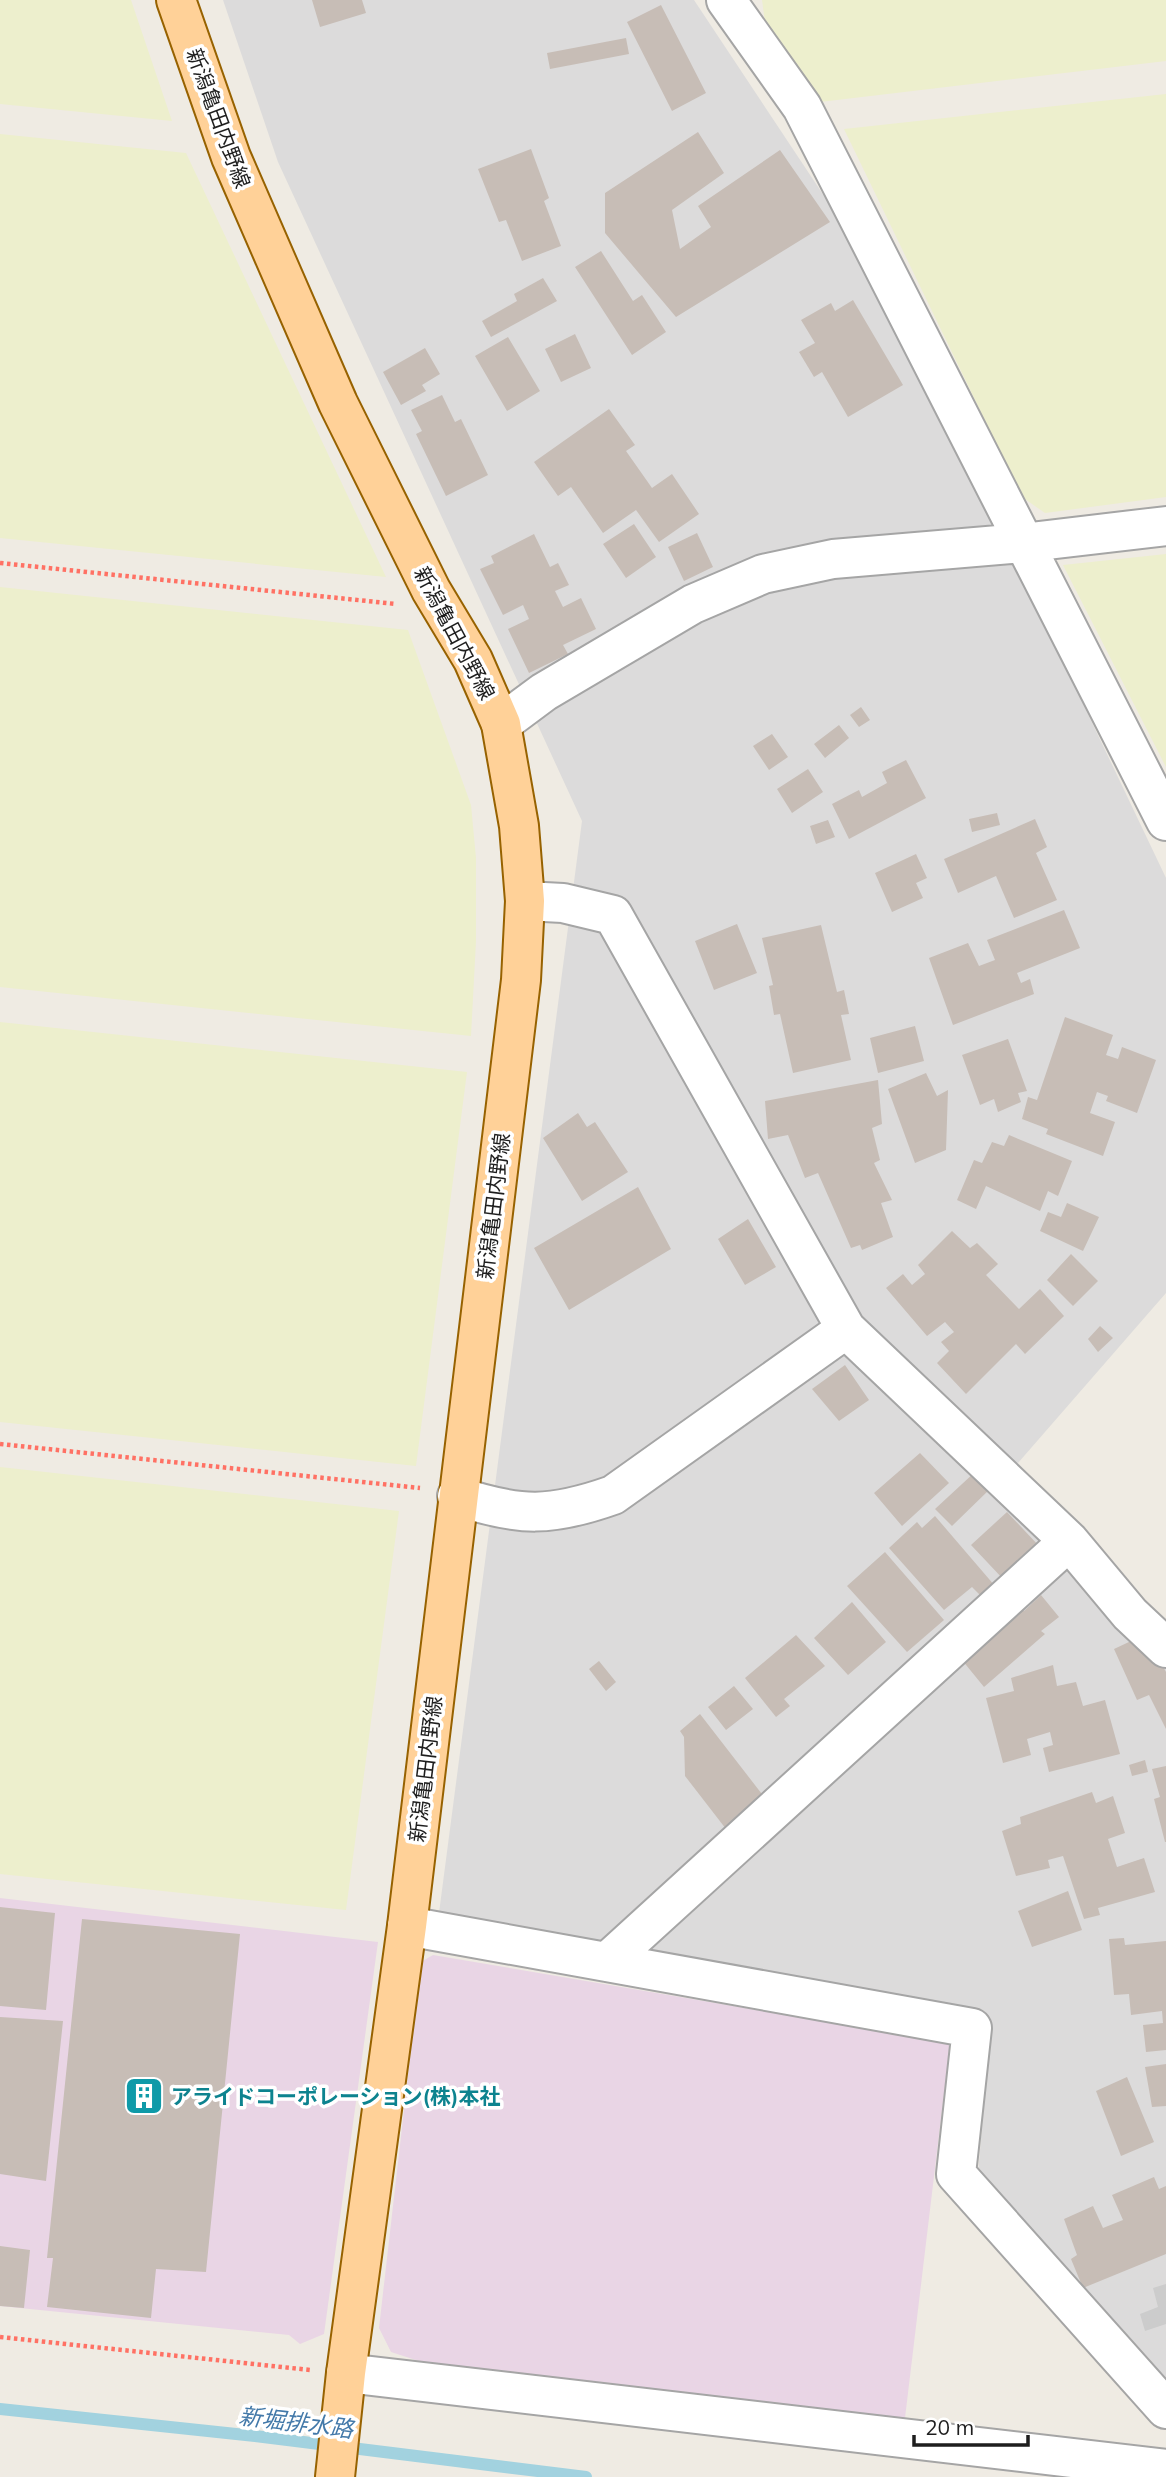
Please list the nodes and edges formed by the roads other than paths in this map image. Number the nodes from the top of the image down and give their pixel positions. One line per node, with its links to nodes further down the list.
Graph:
1 (176, 0): 5 (main road, 新潟亀田内野線)
2 (726, 0): 4 (street)
3 (1166, 526): 4 (street)
4 (1022, 542): 5 (street); 6 (street)
5 (501, 724): 7 (main road, 新潟亀田内野線)
6 (1166, 821)
7 (525, 901): 8 (street); 9 (main road, 新潟亀田内野線)
8 (846, 1329): 9 (street); 10 (street)
9 (457, 1496): 12 (main road, 新潟亀田内野線)
10 (1069, 1541): 11 (street); 13 (street)
11 (1166, 1648)
12 (407, 1926): 13 (street); 14 (main road, 新潟亀田内野線)
13 (607, 1962): 15 (street)
14 (346, 2373): 16 (street); 17 (main road, 新潟亀田内野線)
15 (1166, 2409)
16 (1166, 2469)
17 (335, 2477)

